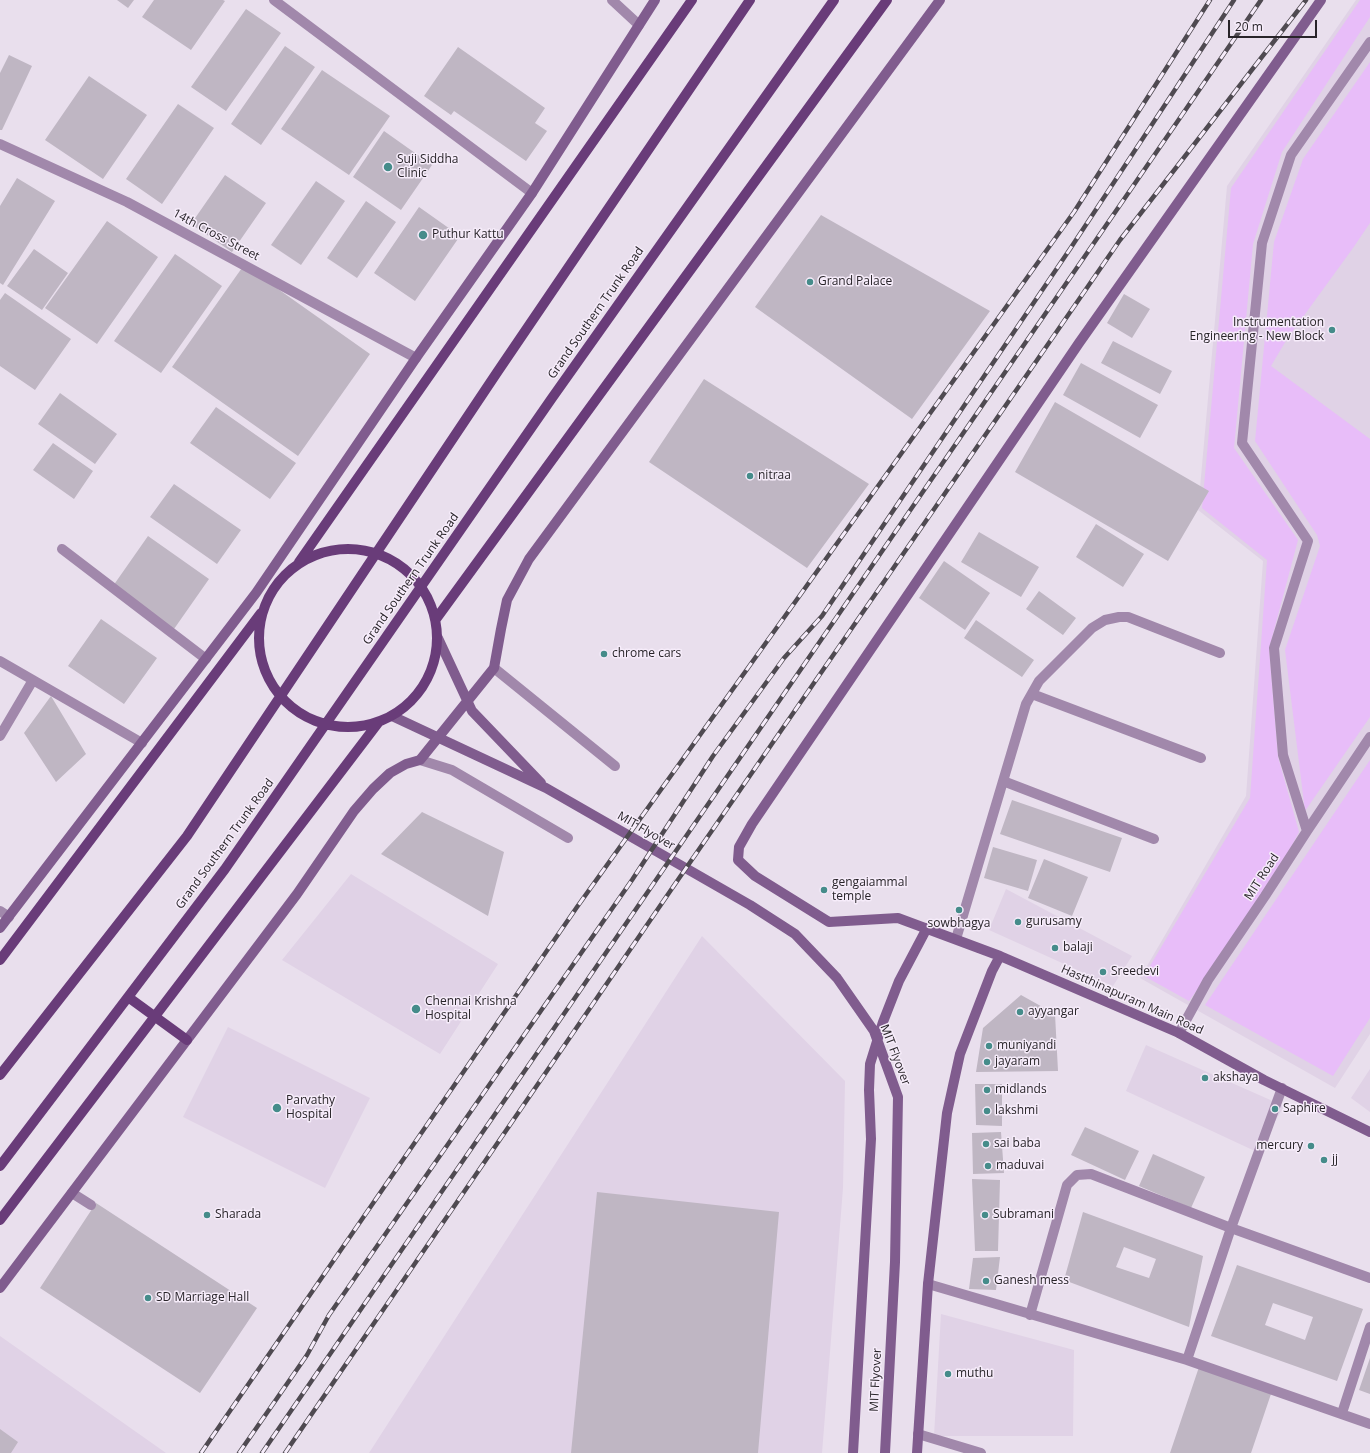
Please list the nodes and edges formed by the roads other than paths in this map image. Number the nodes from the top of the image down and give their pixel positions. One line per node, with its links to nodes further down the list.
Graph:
1 (274, 0): 13 (street)
2 (612, 0): 10 (street)
3 (655, 0): 10 (street)
4 (692, 0): 16 (main road)
5 (750, 0): 49 (main road)
6 (834, 0): 46 (main road, Grand Southern Trunk Road)
7 (887, 0): 18 (main road)
8 (940, 0): 23 (street)
9 (1321, 0): 42 (street, Hastthinapuram Main Road)
10 (640, 25): 13 (street)
11 (1370, 42): 36 (street)
12 (0, 144): 14 (street, 14th Cross Street)
13 (532, 193): 14 (street)
14 (416, 358): 21 (street)
15 (62, 549): 21 (street)
16 (299, 562): 17 (main road); 18 (main road)
17 (261, 612): 27 (main road); 45 (main road)
18 (436, 619): 19 (main road)
19 (438, 638): 26 (main road); 35 (street, MIT Flyover)
20 (1220, 653): 25 (street)
21 (206, 659): 30 (street)
22 (0, 661): 24 (street)
23 (494, 668): 32 (street); 33 (street)
24 (33, 680): 28 (street); 30 (street)
25 (1032, 694): 31 (street); 34 (street)
26 (392, 716): 27 (main road); 35 (street, MIT Flyover)
27 (378, 723): 55 (main road)
28 (0, 736)
29 (1370, 738): 36 (street, MIT Road)
30 (142, 743): 40 (street)
31 (1202, 758)
32 (420, 760): 37 (street); 48 (street)
33 (615, 766)
34 (1003, 781): 38 (street); 43 (street)
35 (546, 788): 67 (street, MIT Flyover)
36 (1307, 831): 47 (street, MIT Road)
37 (568, 838)
38 (1154, 839)
39 (0, 911): 40 (street)
40 (9, 917): 41 (street)
41 (0, 928)
42 (927, 928): 43 (street, Hastthinapuram Main Road); 66 (street)
43 (956, 939): 44 (street, Hastthinapuram Main Road)
44 (1000, 956): 47 (street, Hastthinapuram Main Road); 58 (street)
45 (0, 960)
46 (128, 997): 48 (main road); 52 (main road, Grand Southern Trunk Road)
47 (1179, 1033): 50 (street, Hastthinapuram Main Road)
48 (187, 1040): 53 (street)
49 (0, 1075)
50 (1282, 1088): 51 (street, Hastthinapuram Main Road); 56 (street)
51 (1370, 1132)
52 (0, 1166)
53 (72, 1193): 54 (street); 59 (street)
54 (91, 1206)
55 (0, 1220)
56 (1231, 1228): 57 (street); 60 (street); 62 (street)
57 (1370, 1278)
58 (928, 1284): 60 (street); 65 (street)
59 (0, 1288)
60 (1030, 1315): 62 (street)
61 (1370, 1327): 63 (street)
62 (1187, 1360): 63 (street)
63 (1342, 1413): 64 (street)
64 (1370, 1424)
65 (918, 1434): 68 (street); 69 (street)
66 (853, 1453)
67 (885, 1453)
68 (917, 1453)
69 (981, 1453)

